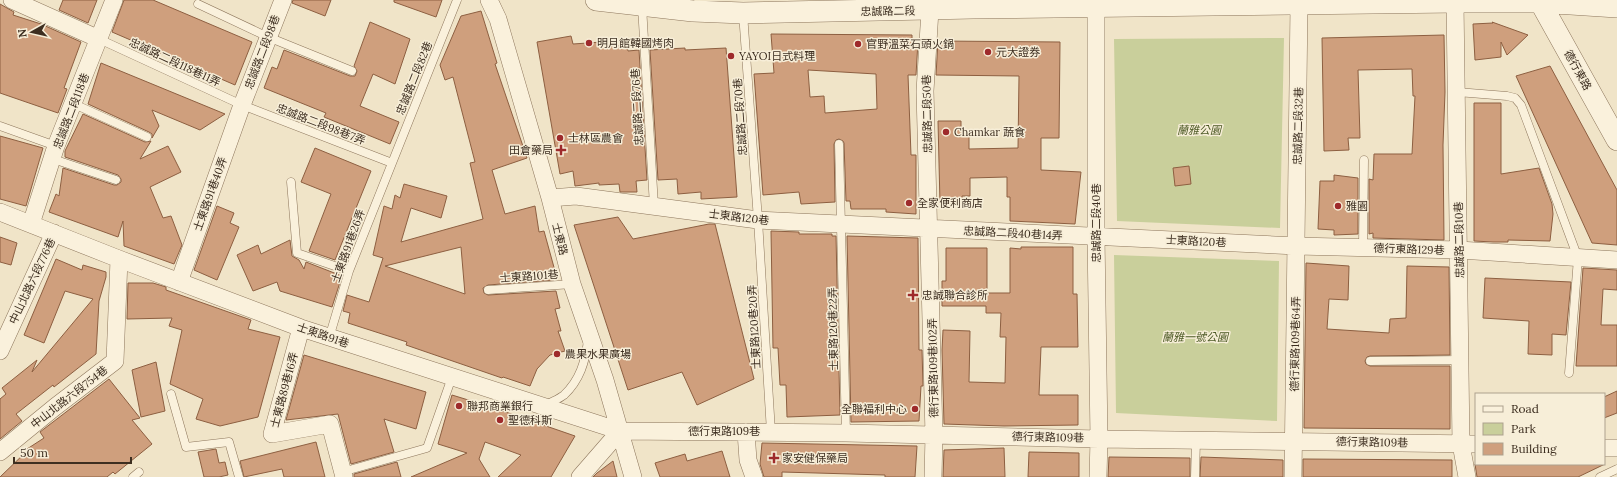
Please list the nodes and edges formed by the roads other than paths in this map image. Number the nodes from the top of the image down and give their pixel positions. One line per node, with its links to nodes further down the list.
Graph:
1 (12, 0): 17 (street)
2 (114, 0): 17 (street, 忠誠路二段118巷)
3 (283, 0): 16 (street, 忠誠路二段98巷)
4 (457, 0): 28 (lane, 忠誠路二段82巷)
5 (490, 0): 31 (street, 士東路)
6 (596, 0): 12 (street, 忠誠路二段)
7 (1539, 1): 8 (street, 忠誠路二段); 14 (street, 忠誠路二段); 24 (street, 德行東路)
8 (1455, 2): 11 (street, 忠誠路二段); 19 (street, 忠誠路二段10巷)
9 (198, 4): 16 (lane)
10 (931, 5): 13 (street, 忠誠路二段); 15 (street, 忠誠路二段); 37 (street, 忠誠路二段50巷)
11 (1299, 5): 13 (street, 忠誠路二段); 40 (street, 忠誠路二段32巷)
12 (642, 6): 15 (street, 忠誠路二段); 32 (lane, 忠誠路二段76巷)
13 (1096, 7): 39 (street, 忠誠路二段40巷)
14 (1617, 7)
15 (743, 13): 34 (lane, 忠誠路二段70巷)
16 (268, 37): 18 (lane); 21 (street, 忠誠路二段98巷)
17 (99, 39): 20 (street, 忠誠路二段118巷); 21 (lane, 忠誠路二段118巷11弄)
18 (352, 71)
19 (1457, 92): 42 (street, 忠誠路二段10巷); 43 (lane)
20 (74, 104): 23 (lane); 26 (street, 忠誠路二段118巷)
21 (242, 105): 28 (lane, 忠誠路二段98巷7弄); 47 (street, 士東路91巷40弄)
22 (0, 126): 26 (lane)
23 (147, 137)
24 (1617, 140)
25 (839, 144): 36 (lane, 士東路120巷22弄)
26 (55, 152): 29 (lane); 35 (street, 忠誠路二段118巷)
27 (1364, 160): 41 (lane)
28 (392, 163): 46 (lane, 士東路91巷26弄)
29 (116, 180)
30 (291, 182): 46 (lane)
31 (550, 198): 32 (street, 士東路120巷); 48 (street, 士東路)
32 (654, 206): 34 (street, 士東路120巷)
33 (0, 212): 35 (street, 士東路91巷)
34 (758, 220): 36 (street, 士東路120巷); 62 (lane, 士東路120巷20弄)
35 (31, 224): 38 (street, 士東路91巷)
36 (842, 225): 37 (street, 士東路120巷); 63 (lane, 士東路120巷22弄)
37 (930, 229): 39 (street, 忠誠路二段40巷14弄); 64 (street, 德行東路109巷102弄)
38 (54, 233): 44 (street, 士東路91巷); 53 (street, 中山北路六段776巷)
39 (1096, 236): 40 (street, 士東路120巷); 65 (street, 忠誠路二段40巷)
40 (1297, 246): 41 (street, 德行東路129巷); 67 (street, 德行東路109巷64弄)
41 (1363, 247): 42 (street, 德行東路129巷)
42 (1459, 250): 43 (street, 德行東路129巷); 54 (street, 忠誠路二段10巷)
43 (1578, 258): 45 (street, 德行東路129巷); 56 (lane)
44 (119, 259): 47 (street, 士東路91巷); 71 (street, 中山北路六段754巷)
45 (1617, 260)
46 (349, 271): 52 (lane, 士東路91巷26弄)
47 (178, 282): 50 (street, 士東路91巷)
48 (572, 284): 49 (lane, 士東路101巷); 51 (street, 士東路)
49 (488, 290)
50 (301, 328): 52 (street, 士東路91巷); 74 (street, 士東路89巷16弄)
51 (589, 332): 59 (lane); 60 (street, 士東路)
52 (329, 338): 57 (street, 士東路91巷)
53 (0, 351)
54 (1460, 360): 55 (lane); 68 (street, 忠誠路二段10巷)
55 (1370, 361)
56 (1569, 373)
57 (452, 377): 59 (street, 士東路91巷); 74 (lane)
58 (171, 394): 76 (lane)
59 (544, 406): 60 (street, 士東路91巷)
60 (620, 431): 61 (street, 德行東路109巷); 77 (street); 78 (street, 士東路)
61 (746, 432): 62 (street, 德行東路109巷); 79 (street)
62 (771, 432): 63 (street, 德行東路109巷)
63 (846, 433): 64 (street, 德行東路109巷)
64 (934, 435): 65 (street, 德行東路109巷); 80 (street, 德行東路109巷102弄)
65 (1099, 438): 66 (street, 德行東路109巷); 81 (street, 忠誠路二段40巷)
66 (1196, 440): 67 (street, 德行東路109巷); 82 (lane)
67 (1293, 441): 68 (street, 德行東路109巷); 83 (street, 德行東路109巷64弄)
68 (1469, 444): 84 (street, 忠誠路二段10巷)
69 (1605, 448): 70 (street)
70 (1617, 448)
71 (0, 452)
72 (1617, 469): 85 (lane)
73 (140, 472): 75 (lane)
74 (343, 474)
75 (133, 477)
76 (239, 477)
77 (580, 477)
78 (633, 477)
79 (754, 477)
80 (933, 477)
81 (1098, 477)
82 (1195, 477)
83 (1293, 477)
84 (1467, 477)
85 (1600, 477)

